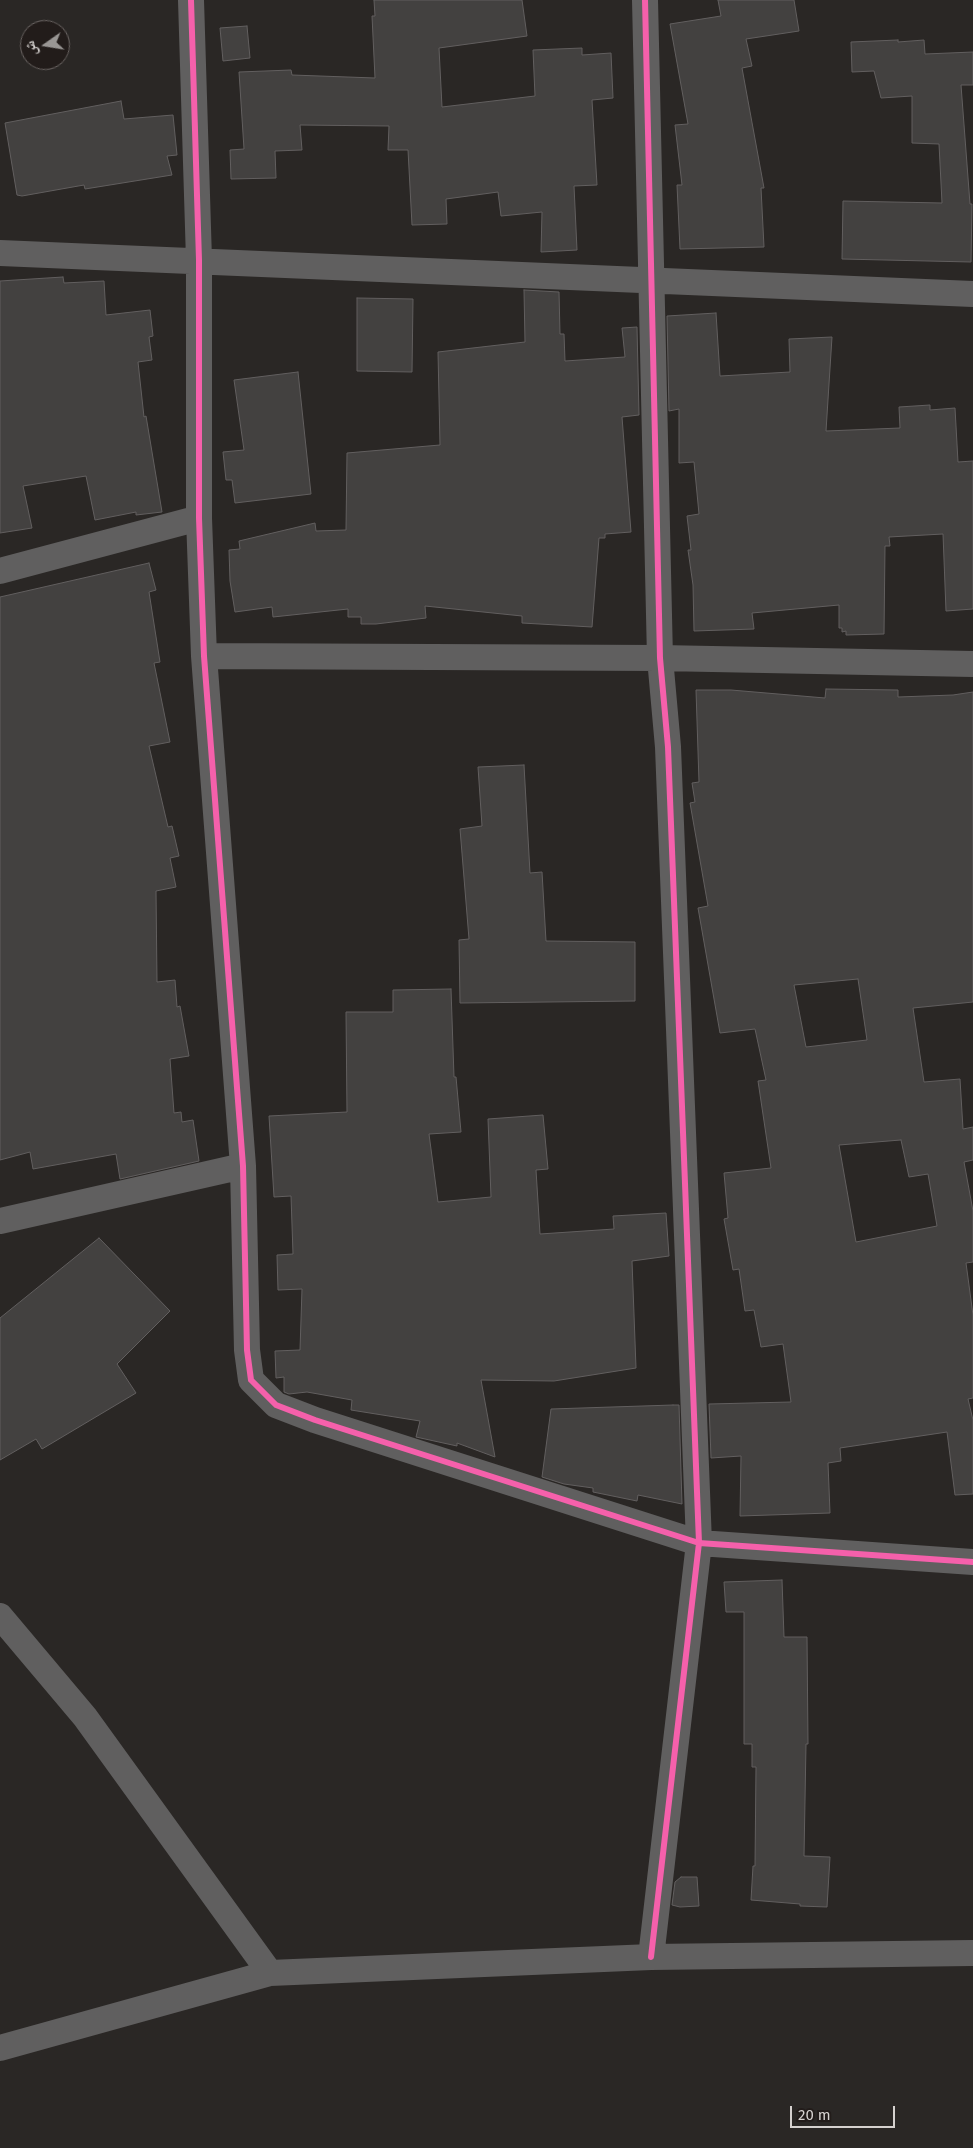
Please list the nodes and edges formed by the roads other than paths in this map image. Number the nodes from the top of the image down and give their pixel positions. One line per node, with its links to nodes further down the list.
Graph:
1 (191, 0): 4 (street)
2 (644, 0): 5 (street)
3 (0, 253): 4 (street)
4 (199, 260): 5 (street); 7 (street)
5 (652, 280): 6 (street); 10 (street)
6 (973, 294)
7 (199, 518): 8 (street); 9 (street)
8 (0, 571)
9 (204, 656): 10 (street); 12 (street)
10 (660, 658): 11 (street); 14 (street)
11 (973, 664)
12 (243, 1166): 13 (street); 14 (street)
13 (0, 1221)
14 (699, 1543): 15 (street); 18 (street)
15 (973, 1562)
16 (0, 1616): 19 (street)
17 (973, 1953): 18 (street)
18 (651, 1957): 19 (street)
19 (270, 1973): 20 (street)
20 (0, 2048)

